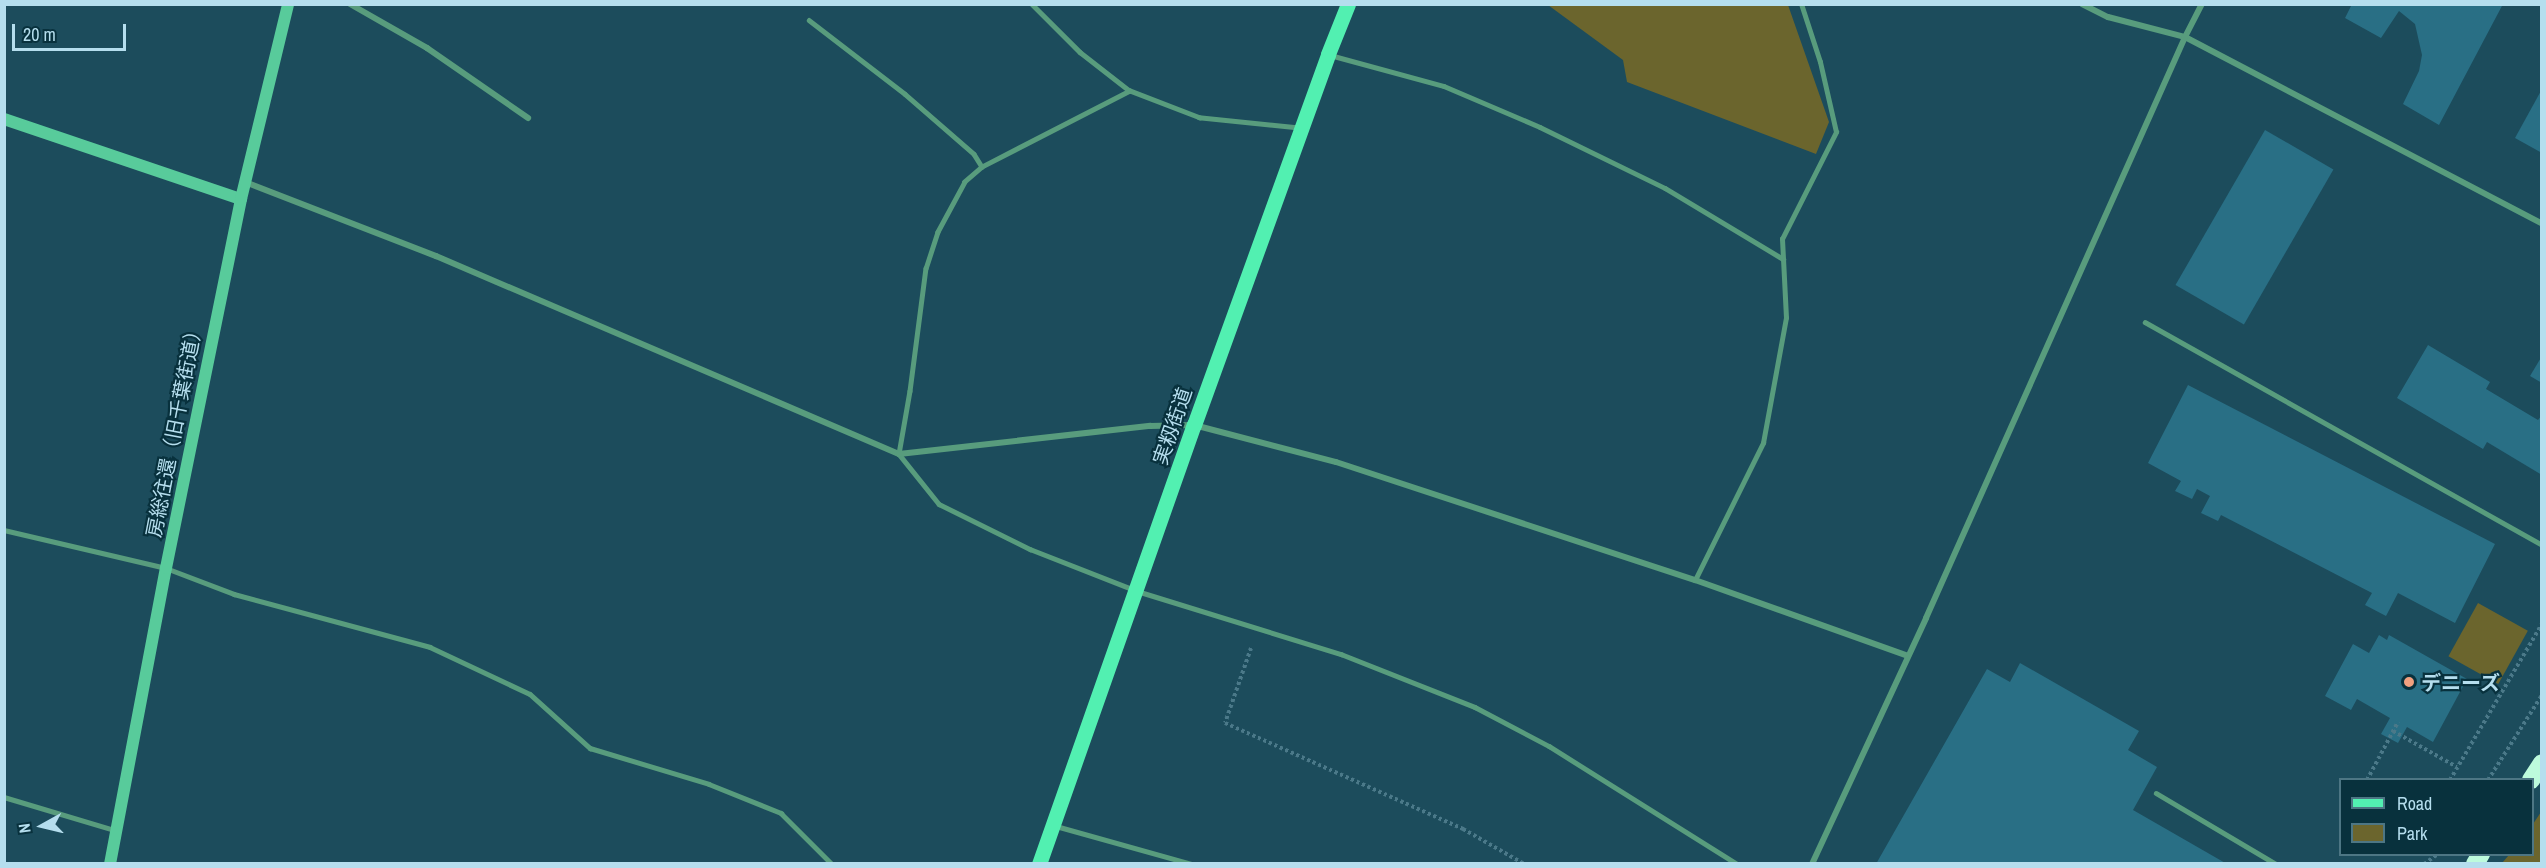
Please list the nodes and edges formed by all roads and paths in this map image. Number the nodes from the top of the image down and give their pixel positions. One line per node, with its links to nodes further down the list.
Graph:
1 (288, 4): 16 (street, 房総往還（旧千葉街道）)
2 (350, 4): 12 (street)
3 (1032, 4): 11 (lane)
4 (1348, 4): 10 (main road, 実籾街道)
5 (1802, 4): 19 (lane)
6 (2082, 4): 9 (street)
7 (2202, 4): 9 (street)
8 (809, 20): 15 (lane)
9 (2185, 37): 18 (street); 30 (street)
10 (1328, 54): 14 (main road, 実籾街道); 19 (lane)
11 (1130, 91): 14 (lane); 15 (lane)
12 (528, 118)
13 (4, 119): 17 (street)
14 (1301, 128): 21 (main road, 実籾街道)
15 (981, 167): 22 (lane)
16 (245, 182): 17 (street, 房総往還（旧千葉街道）); 22 (street)
17 (241, 199): 25 (street, 房総往還（旧千葉街道）)
18 (2541, 224)
19 (1783, 260): 26 (lane)
20 (2145, 322): 24 (lane)
21 (1194, 425): 22 (street); 26 (street); 27 (main road, 実籾街道)
22 (898, 454): 27 (lane)
23 (4, 530): 25 (lane)
24 (2541, 545)
25 (166, 568): 43 (street, 房総往還（旧千葉街道）); 45 (lane)
26 (1695, 580): 30 (street)
27 (1137, 591): 29 (lane); 42 (main road, 実籾街道)
28 (2541, 624): 35 (path)
29 (1257, 628): 48 (path); 49 (lane)
30 (1908, 656): 50 (street)
31 (2541, 695): 38 (path)
32 (2398, 722): 33 (path)
33 (2393, 731): 35 (path); 36 (path)
34 (2541, 763): 39 (highway)
35 (2457, 767): 37 (path)
36 (2368, 778)
37 (2451, 778)
38 (2489, 778)
39 (2532, 778)
40 (2156, 794): 51 (lane)
41 (4, 796): 43 (lane)
42 (1053, 825): 46 (main road, 実籾街道); 47 (lane)
43 (115, 830): 44 (street, 房総往還（旧千葉街道）)
44 (110, 864)
45 (832, 864)
46 (1039, 864)
47 (1192, 864)
48 (1524, 864)
49 (1737, 864)
50 (1812, 864)
51 (2276, 864)

